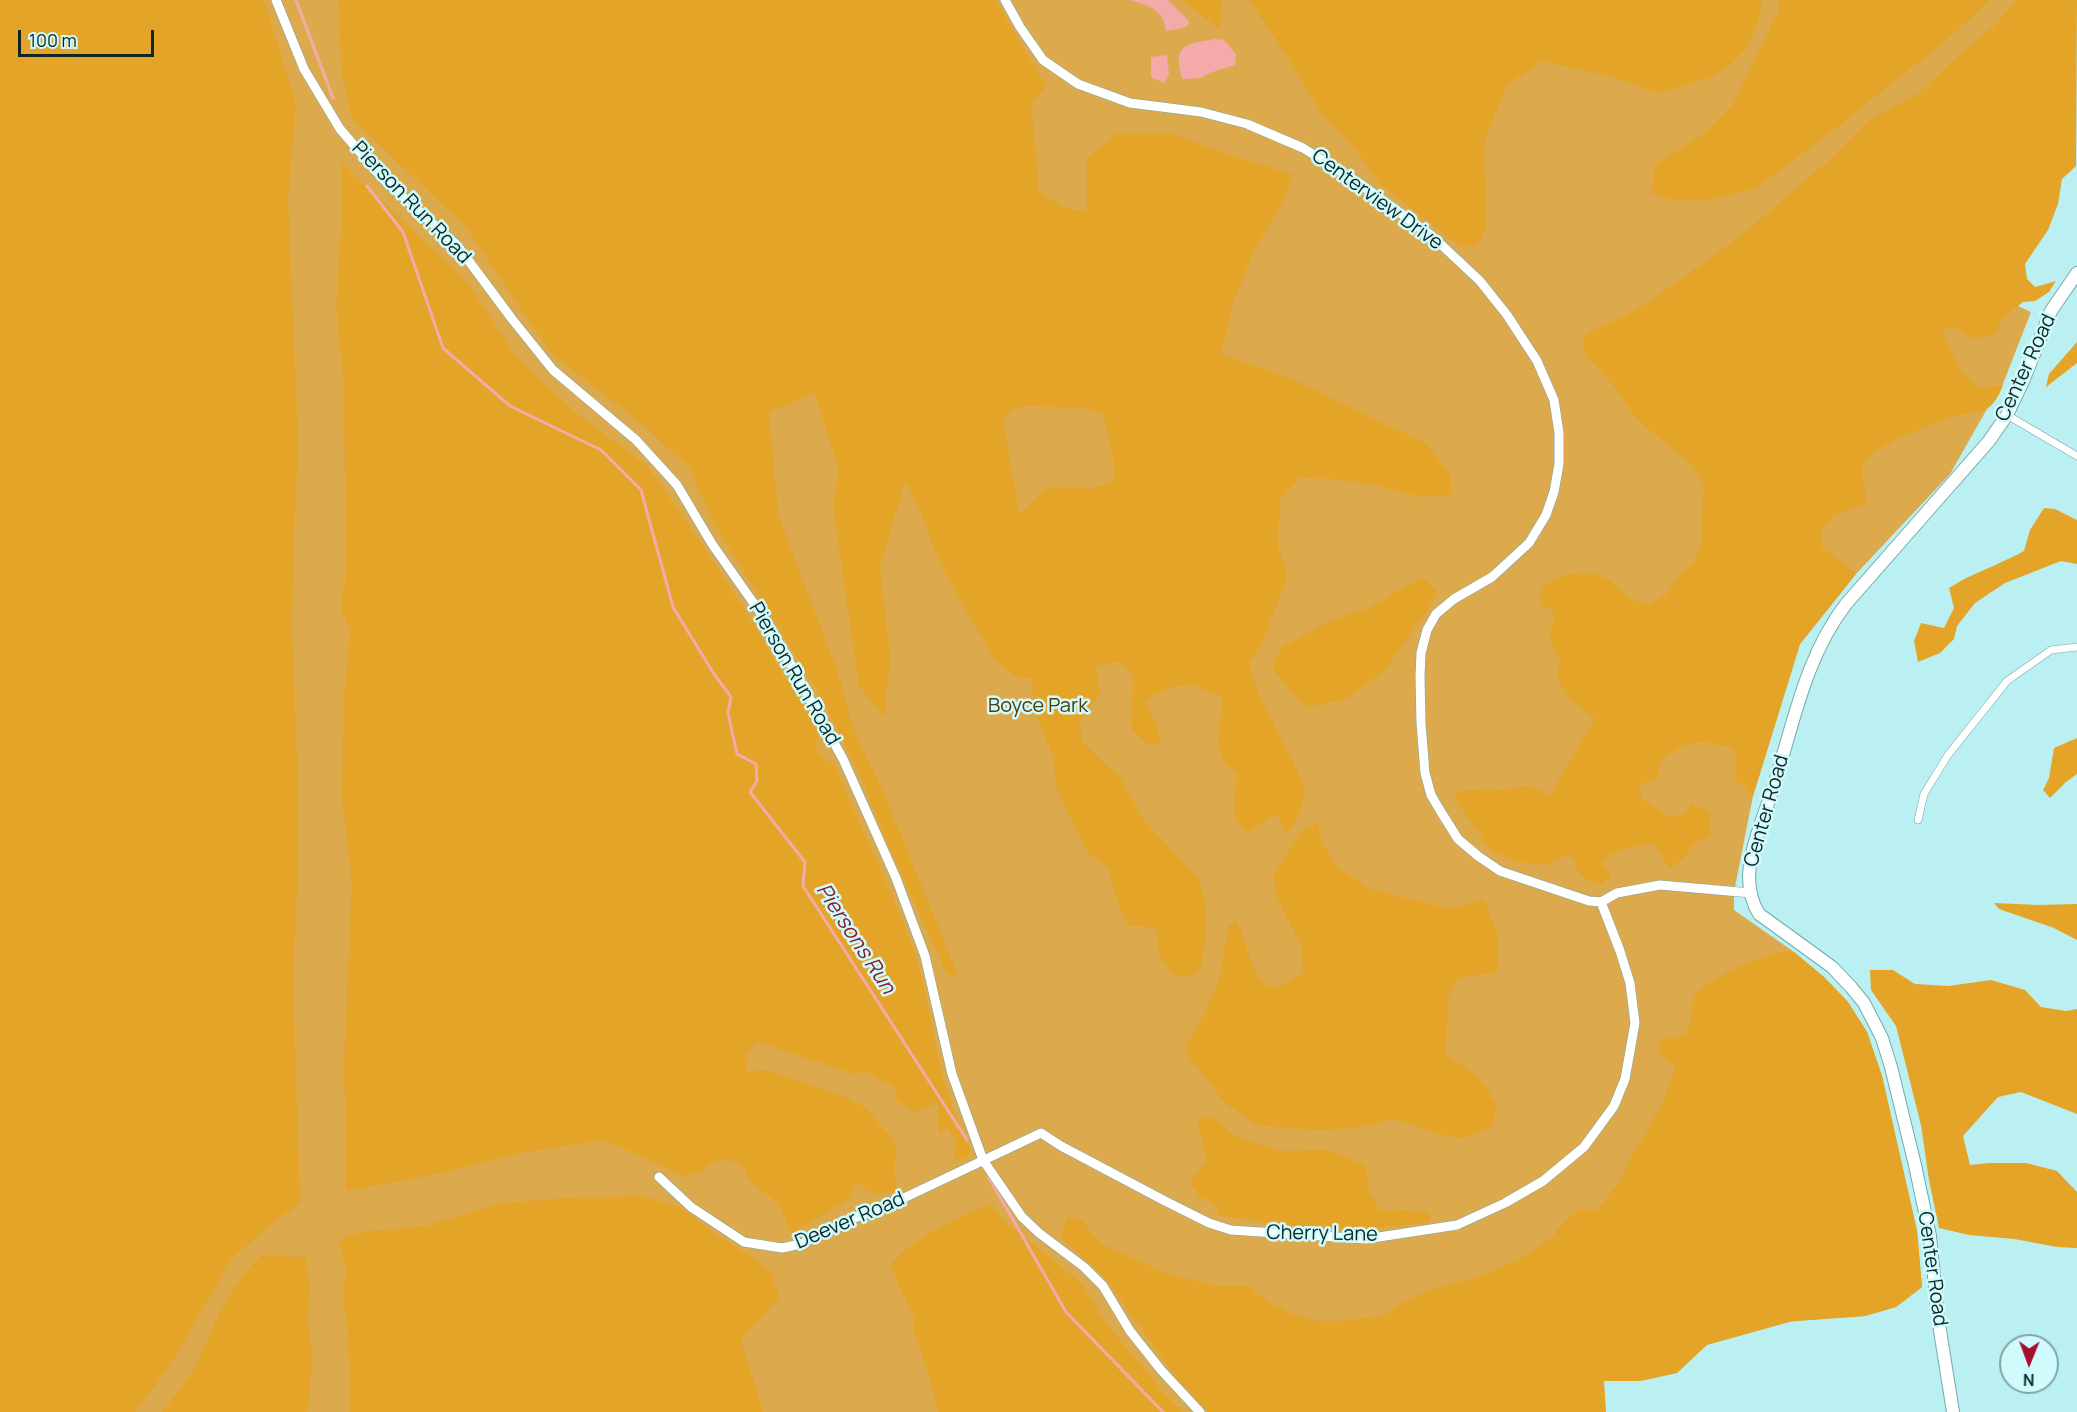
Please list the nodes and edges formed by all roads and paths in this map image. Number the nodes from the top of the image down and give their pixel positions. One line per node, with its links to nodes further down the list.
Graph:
1 (276, 0): 10 (street, Pierson Run Road)
2 (1008, 2): 9 (street, Centerview Drive)
3 (2077, 273): 4 (main road, Center Road)
4 (2007, 415): 5 (street); 8 (main road, Center Road)
5 (2077, 456)
6 (2077, 647): 7 (street)
7 (1918, 820)
8 (1751, 893): 9 (street); 13 (main road, Center Road)
9 (1601, 902): 10 (street, Cherry Lane)
10 (983, 1160): 11 (street, Deever Road); 12 (street, Pierson Run Road)
11 (659, 1177)
12 (1200, 1412)
13 (1953, 1412)

